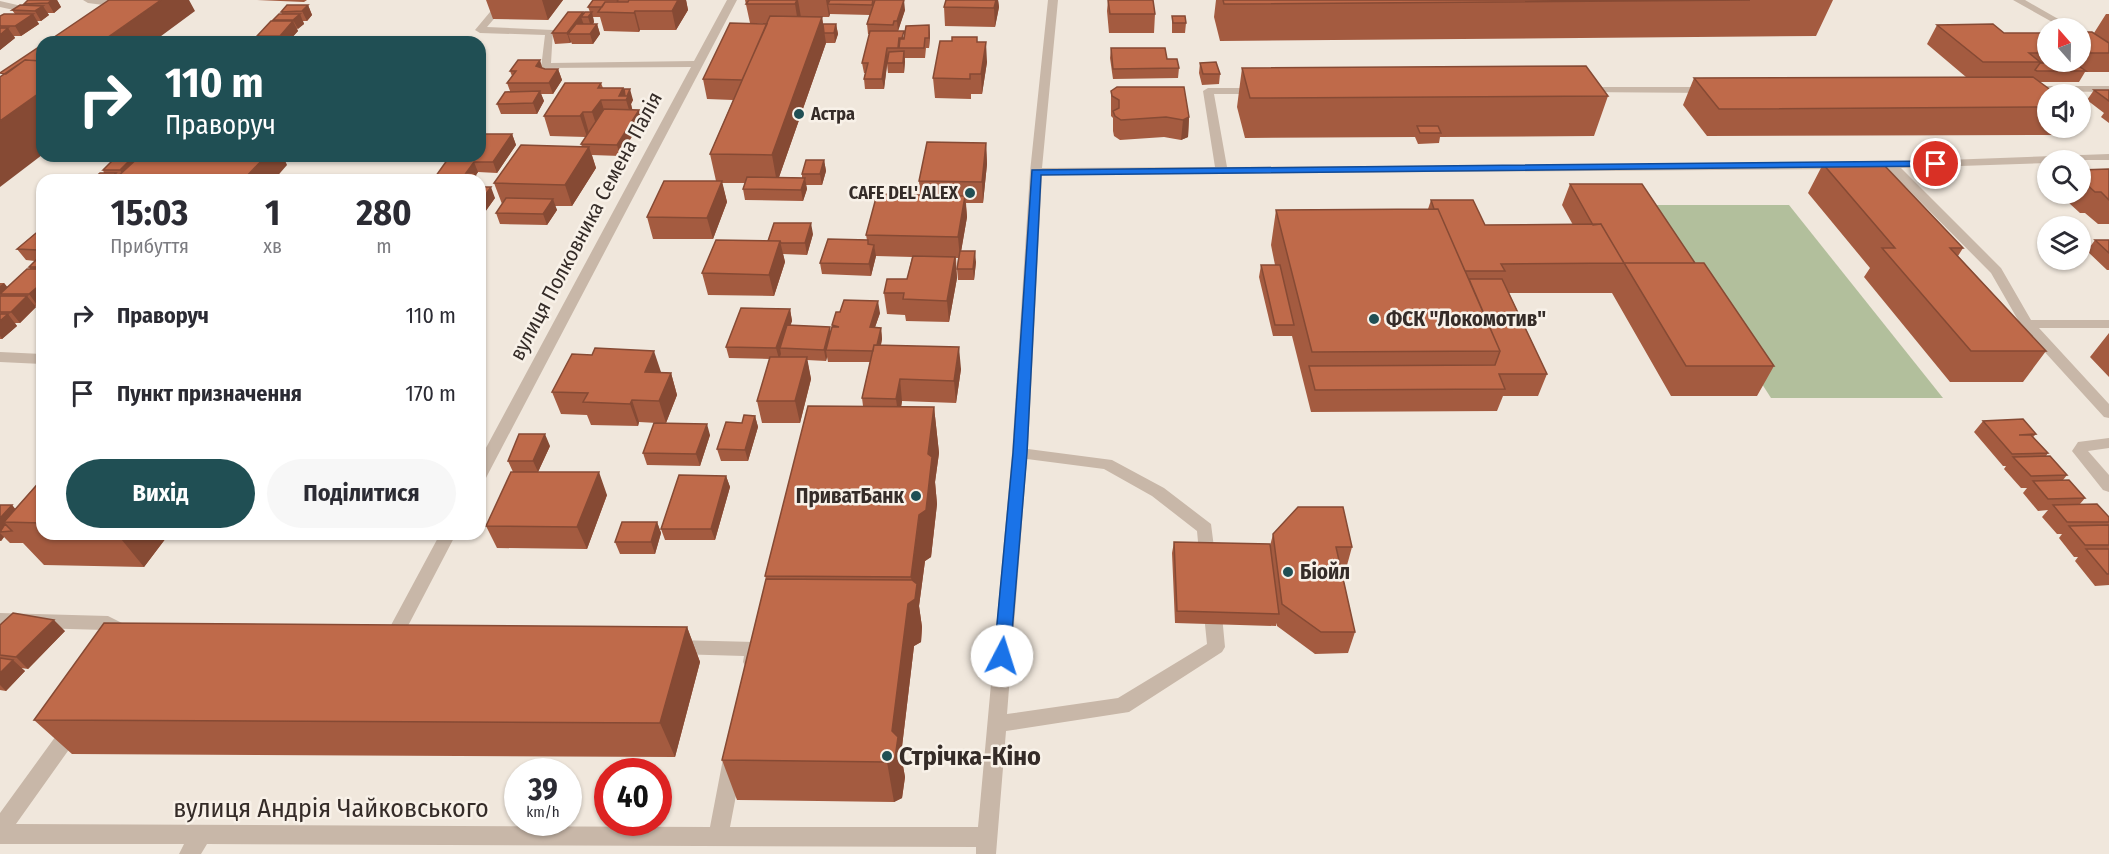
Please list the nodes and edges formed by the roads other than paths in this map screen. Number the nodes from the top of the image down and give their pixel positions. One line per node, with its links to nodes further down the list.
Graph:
1 (88, 0): 7 (street)
2 (505, 0): 10 (street)
3 (732, 0): 10 (street, вулиця Полковника Семена Палія)
4 (1053, 0): 18 (street)
5 (2018, 0): 9 (street)
6 (0, 3): 8 (street)
7 (128, 7)
8 (8, 18)
9 (2051, 18)
10 (697, 64): 27 (street, вулиця Полковника Семена Палія)
11 (2109, 89): 14 (street)
12 (1575, 90): 13 (street)
13 (1718, 90)
14 (2014, 90)
15 (1267, 91): 19 (street)
16 (2109, 158): 17 (street)
17 (1892, 166): 19 (street); 20 (street)
18 (1036, 172): 19 (street); 26 (street)
19 (1222, 172)
20 (2027, 324): 21 (street); 24 (street)
21 (2109, 324)
22 (0, 357): 23 (street)
23 (36, 359)
24 (2109, 413)
25 (2109, 443): 28 (street)
26 (1020, 453): 38 (street); 38 (street)
27 (486, 463)
28 (2109, 486)
29 (445, 540): 32 (street)
30 (0, 620): 34 (street)
31 (368, 640): 32 (street)
32 (392, 640): 33 (street)
33 (415, 641)
34 (138, 642)
35 (661, 647): 36 (street)
36 (748, 684)
37 (82, 715): 40 (street)
38 (996, 724): 44 (street)
39 (736, 742): 43 (street)
40 (0, 830)
41 (0, 834): 42 (street, вулиця Андрія Чайковського)
42 (201, 835): 43 (street, вулиця Андрія Чайковського); 45 (street)
43 (718, 836): 44 (street, вулиця Андрія Чайковського)
44 (986, 845)
45 (189, 854)

